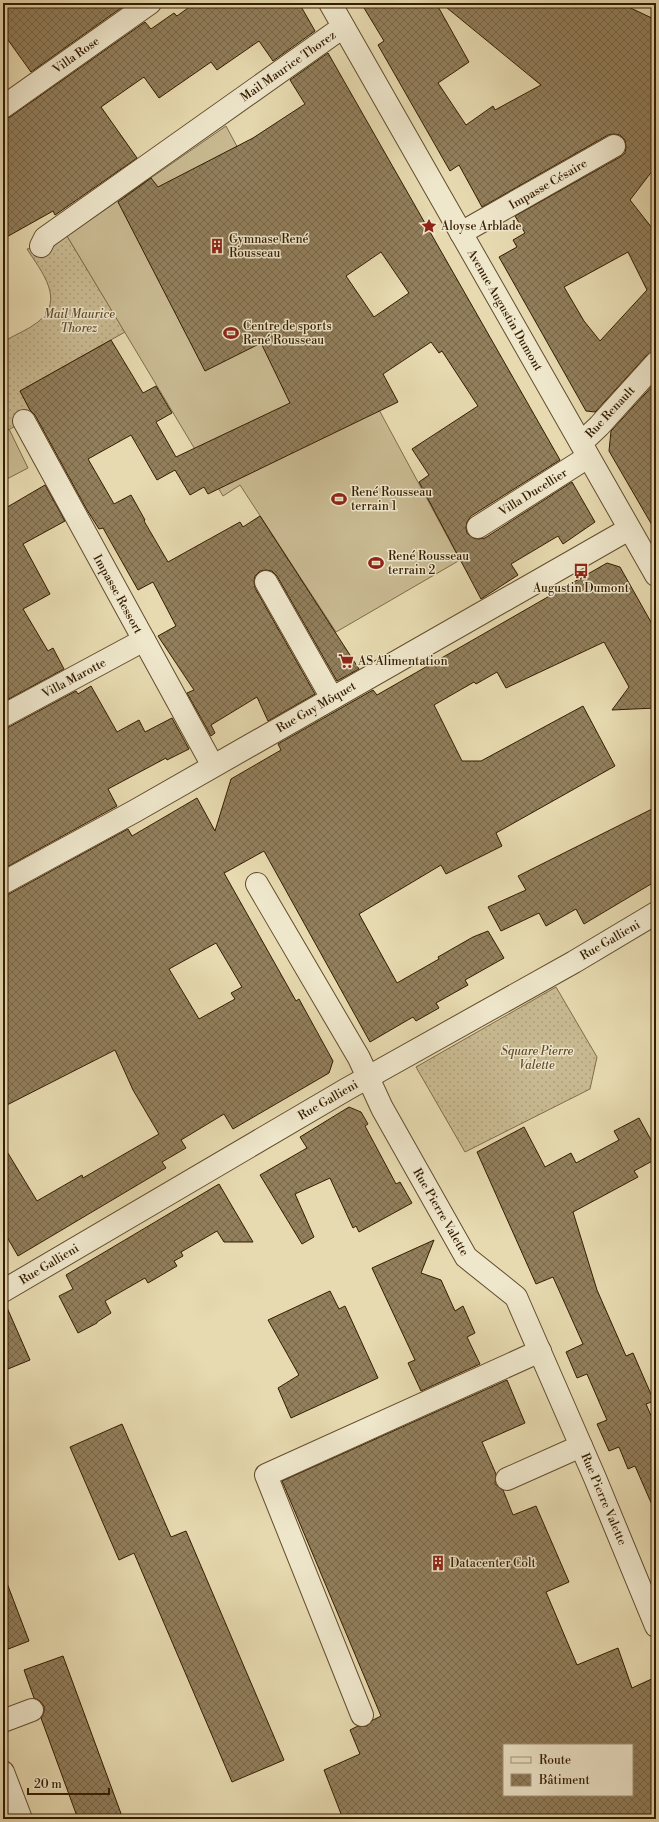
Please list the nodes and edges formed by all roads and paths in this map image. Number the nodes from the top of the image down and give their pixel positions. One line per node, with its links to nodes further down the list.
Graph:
1 (150, 3): 4 (street, Villa Rose)
2 (330, 3): 3 (street, Avenue Augustin Dumont)
3 (343, 27): 6 (street, Avenue Augustin Dumont); 7 (street, Mail Maurice Thorez)
4 (3, 107)
5 (614, 146): 6 (street, Impasse Césaire)
6 (461, 233): 10 (street, Avenue Augustin Dumont)
7 (41, 246)
8 (656, 363): 10 (street, Rue Renault)
9 (24, 421): 15 (street, Impasse Ressort)
10 (585, 450): 11 (street, Villa Ducellier); 12 (street, Avenue Augustin Dumont)
11 (478, 527)
12 (629, 529): 13 (street, Avenue Augustin Dumont); 16 (street, Rue Guy Môquet)
13 (656, 575)
14 (266, 582): 16 (street)
15 (144, 640): 17 (street, Villa Marotte); 18 (street, Impasse Ressort)
16 (332, 698): 18 (street, Rue Guy Môquet)
17 (3, 716)
18 (213, 766): 19 (street, Rue Guy Môquet)
19 (3, 883)
20 (257, 884): 22 (street, Rue Pierre Valette)
21 (656, 913): 22 (street, Rue Gallieni)
22 (368, 1077): 23 (street, Rue Gallieni); 24 (street, Rue Pierre Valette)
23 (3, 1291)
24 (540, 1351): 25 (street, Rue Pierre Valette); 29 (street)
25 (581, 1446): 26 (street); 27 (street, Rue Pierre Valette)
26 (507, 1479)
27 (656, 1626)
28 (32, 1710): 30 (street)
29 (362, 1716)
30 (3, 1721)
31 (3, 1772): 32 (street)
32 (20, 1819)

